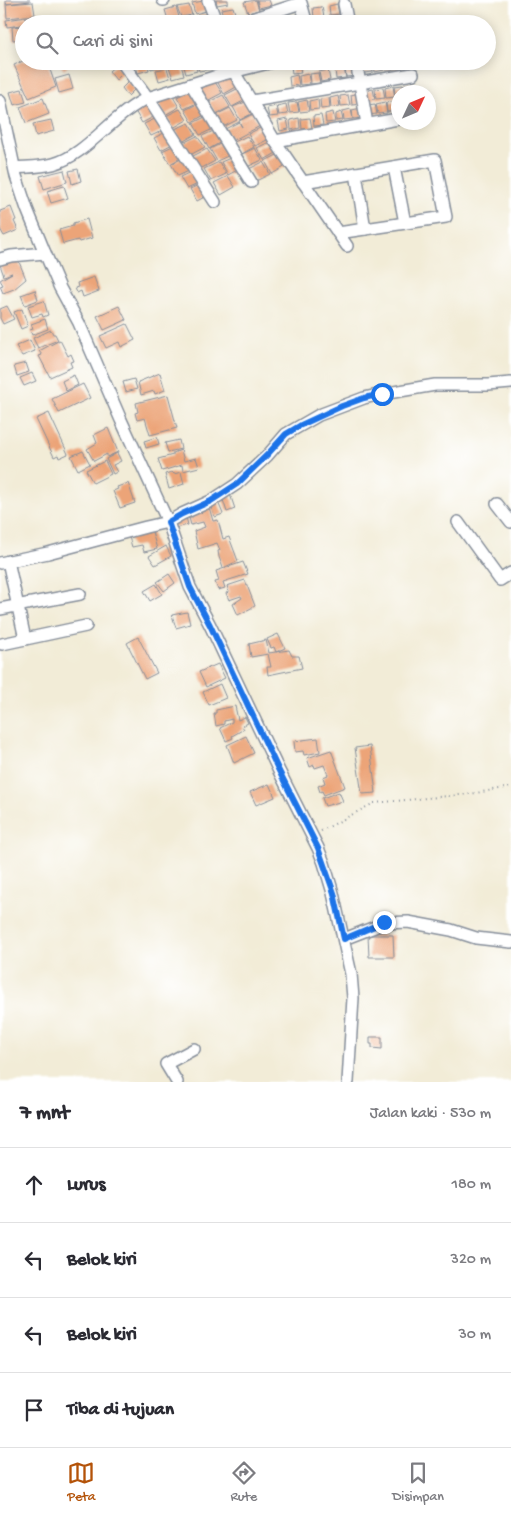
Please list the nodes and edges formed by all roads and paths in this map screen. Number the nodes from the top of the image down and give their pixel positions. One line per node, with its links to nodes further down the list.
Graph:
1 (208, 0): 3 (street)
2 (344, 4): 6 (street)
3 (214, 15)
4 (264, 15): 5 (street)
5 (304, 15)
6 (346, 15)
7 (128, 70): 14 (street)
8 (225, 70): 13 (street)
9 (234, 70): 16 (street)
10 (358, 70): 12 (street)
11 (413, 74): 12 (street)
12 (361, 83): 16 (street); 18 (street)
13 (191, 84): 14 (street); 23 (street)
14 (148, 98): 21 (street); 25 (street)
15 (0, 101): 21 (street)
16 (252, 101): 19 (street)
17 (391, 119): 18 (street)
18 (367, 124): 19 (street)
19 (275, 140): 24 (street)
20 (394, 167): 22 (street); 26 (street); 26 (street)
21 (14, 168): 30 (street)
22 (356, 173): 24 (street); 27 (street)
23 (251, 182)
24 (303, 182): 28 (street)
25 (215, 202)
26 (405, 223): 27 (street)
27 (366, 229): 28 (street)
28 (338, 233): 29 (street)
29 (347, 246)
30 (45, 253): 31 (street); 34 (street)
31 (0, 259)
32 (511, 383): 34 (street)
33 (497, 504): 36 (street)
34 (168, 522): 37 (street); 46 (street)
35 (458, 522): 38 (street)
36 (511, 522)
37 (4, 562): 40 (street)
38 (511, 573)
39 (80, 594): 40 (street)
40 (18, 606): 41 (street); 43 (street)
41 (0, 609)
42 (86, 626): 43 (street)
43 (25, 639): 44 (street)
44 (2, 644)
45 (511, 787): 46 (path)
46 (312, 836): 47 (street)
47 (344, 939): 48 (street); 51 (street)
48 (511, 942)
49 (194, 1049): 50 (street)
50 (177, 1082)
51 (348, 1082)

